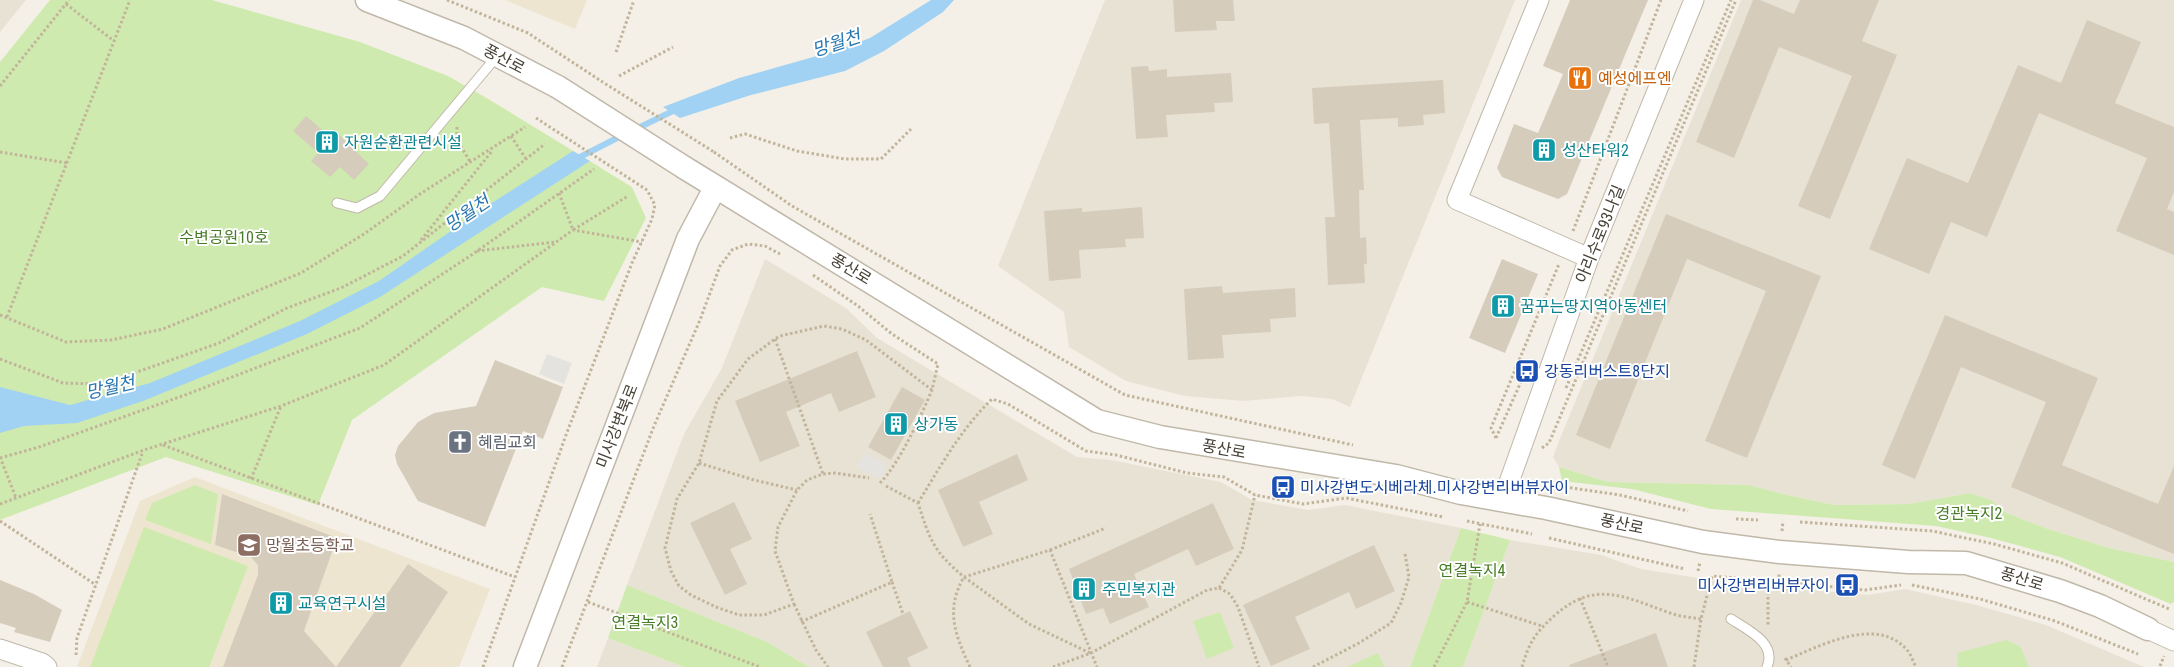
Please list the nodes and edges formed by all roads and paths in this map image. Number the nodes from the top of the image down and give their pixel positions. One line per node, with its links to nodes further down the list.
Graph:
1 (69, 0): 11 (path)
2 (130, 0): 12 (path)
3 (367, 0): 15 (street, 풍산로)
4 (447, 0): 54 (path, bridge)
5 (634, 0): 14 (path)
6 (1539, 0): 39 (street)
7 (1661, 0): 39 (path)
8 (1694, 0): 42 (street, 아리수로93나길)
9 (1731, 0): 49 (path)
10 (1736, 0): 52 (path)
11 (66, 4): 12 (path); 17 (path)
12 (114, 41): 28 (path)
13 (673, 47): 16 (path)
14 (616, 52)
15 (497, 55): 18 (lane); 31 (street, 풍산로, bridge)
16 (619, 76)
17 (0, 86)
18 (457, 105): 29 (path); 34 (lane)
19 (536, 118): 37 (path, bridge)
20 (525, 127): 22 (path)
21 (912, 129): 23 (path)
22 (511, 136): 25 (path); 27 (path)
23 (730, 138)
24 (545, 144): 27 (path)
25 (494, 148): 29 (path); 38 (path)
26 (0, 152): 28 (path)
27 (526, 159): 38 (path)
28 (67, 163): 45 (path)
29 (470, 163): 45 (path)
30 (594, 169): 32 (path)
31 (715, 188): 67 (street, 풍산로); 110 (street, 미사강변북로)
32 (559, 194): 35 (path); 40 (path)
33 (628, 196): 35 (path)
34 (337, 203)
35 (573, 230): 36 (path); 37 (path)
36 (556, 242): 40 (path); 50 (path)
37 (642, 242): 84 (path)
38 (417, 245): 47 (path)
39 (1566, 248): 42 (street); 51 (path)
40 (476, 252): 56 (path)
41 (783, 256): 91 (path)
42 (1589, 258): 67 (street, 아리수로93나길)
43 (808, 271): 48 (path)
44 (0, 315): 45 (path)
45 (7, 317)
46 (775, 339): 48 (path); 57 (path); 58 (path)
47 (0, 359)
48 (932, 390): 61 (path)
49 (1565, 390)
50 (281, 406): 53 (path); 60 (path)
51 (1496, 438)
52 (1542, 443)
53 (162, 444): 55 (path); 60 (path)
54 (1354, 445)
55 (144, 450): 66 (path); 88 (path)
56 (0, 457): 66 (path)
57 (699, 463): 64 (path); 93 (path)
58 (824, 474): 59 (path); 64 (path)
59 (869, 478)
60 (250, 479): 84 (path)
61 (880, 483)
62 (886, 486): 68 (path)
63 (1565, 487): 70 (path)
64 (797, 490): 93 (path)
65 (1255, 495): 68 (path); 72 (path); 89 (path)
66 (16, 498): 69 (path)
67 (1503, 499): 99 (street, 풍산로)
68 (918, 503): 85 (path)
69 (0, 504)
70 (1688, 511)
71 (870, 514): 86 (path)
72 (1443, 517)
73 (1736, 519): 74 (path)
74 (1758, 520)
75 (0, 521): 88 (path)
76 (1467, 521): 77 (path)
77 (1480, 524): 79 (path); 92 (path)
78 (1106, 528): 81 (path)
79 (1532, 534)
80 (1549, 538): 83 (path)
81 (1050, 550): 85 (path); 103 (path)
82 (1405, 554): 118 (path)
83 (1685, 569)
84 (516, 577): 109 (path)
85 (964, 577): 103 (path); 114 (path)
86 (892, 582): 94 (path); 97 (path)
87 (1795, 583): 105 (path)
88 (96, 585): 106 (path)
89 (1219, 588): 103 (path); 117 (path)
90 (1580, 598): 95 (path); 98 (path); 121 (path)
91 (588, 602): 111 (path); 112 (path)
92 (1466, 602): 98 (path); 119 (path)
93 (794, 604): 97 (path)
94 (903, 614)
95 (1701, 619): 100 (path); 122 (path)
96 (1731, 619): 123 (lane)
97 (802, 622): 113 (path)
98 (1542, 626): 120 (path)
99 (2148, 629): 101 (street, 풍산로)
100 (1770, 634)
101 (2174, 641)
102 (0, 649): 108 (street)
103 (1091, 653): 115 (path); 116 (path)
104 (1782, 654): 107 (path)
105 (2138, 654)
106 (76, 655)
107 (1786, 660): 124 (path); 125 (path)
108 (48, 667)
109 (483, 667)
110 (525, 667)
111 (562, 667)
112 (760, 667)
113 (828, 667)
114 (970, 667)
115 (1053, 667)
116 (1097, 667)
117 (1259, 667)
118 (1313, 667)
119 (1434, 667)
120 (1522, 667)
121 (1608, 667)
122 (1694, 667)
123 (1767, 667)
124 (1791, 667)
125 (1916, 667)

